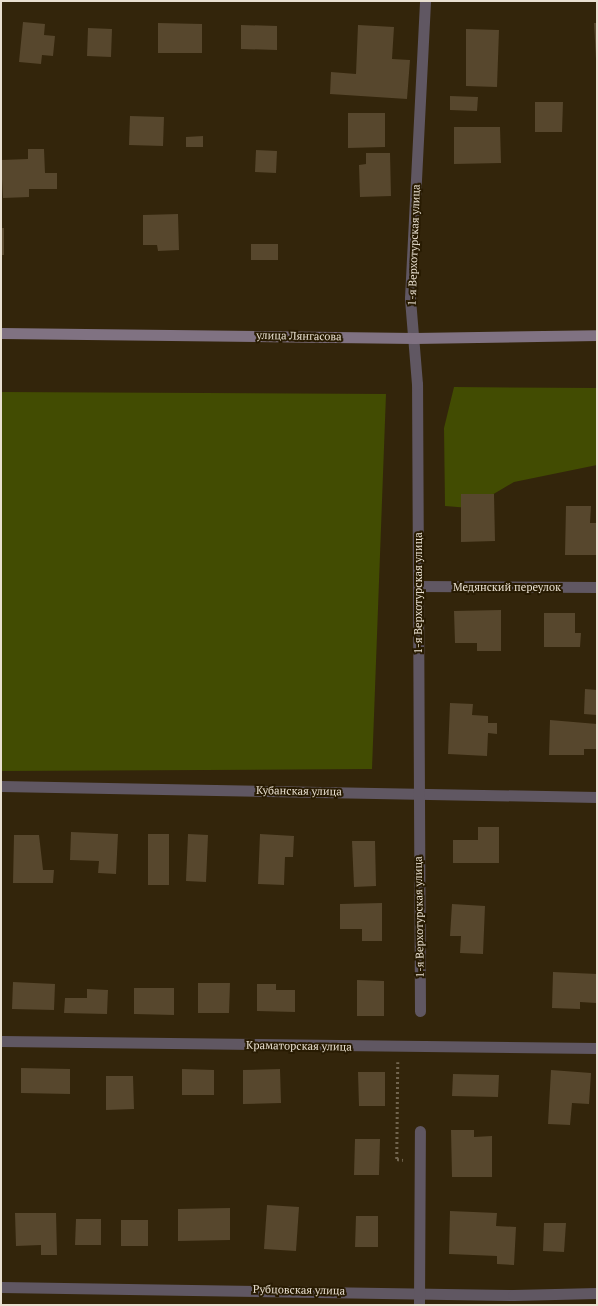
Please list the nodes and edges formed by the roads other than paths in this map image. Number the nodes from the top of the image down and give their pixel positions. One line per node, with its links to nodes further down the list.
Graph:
1 (425, 1): 4 (street, 1-я Верхотурская улица)
2 (1, 332): 4 (main road, улица Лянгасова)
3 (597, 335): 4 (main road, улица Лянгасова)
4 (414, 338): 5 (street, 1-я Верхотурская улица)
5 (418, 586): 6 (street, Медянский переулок); 8 (street, 1-я Верхотурская улица)
6 (597, 588)
7 (1, 786): 8 (street, Кубанская улица)
8 (417, 794): 9 (street, Кубанская улица); 10 (street, 1-я Верхотурская улица)
9 (597, 797)
10 (420, 1012)
11 (1, 1042): 12 (street, Краматорская улица)
12 (597, 1048)
13 (420, 1131): 15 (street)
14 (1, 1287): 15 (street, Рубцовская улица)
15 (419, 1291): 16 (street, Рубцовская улица); 17 (street)
16 (597, 1293)
17 (419, 1305)

